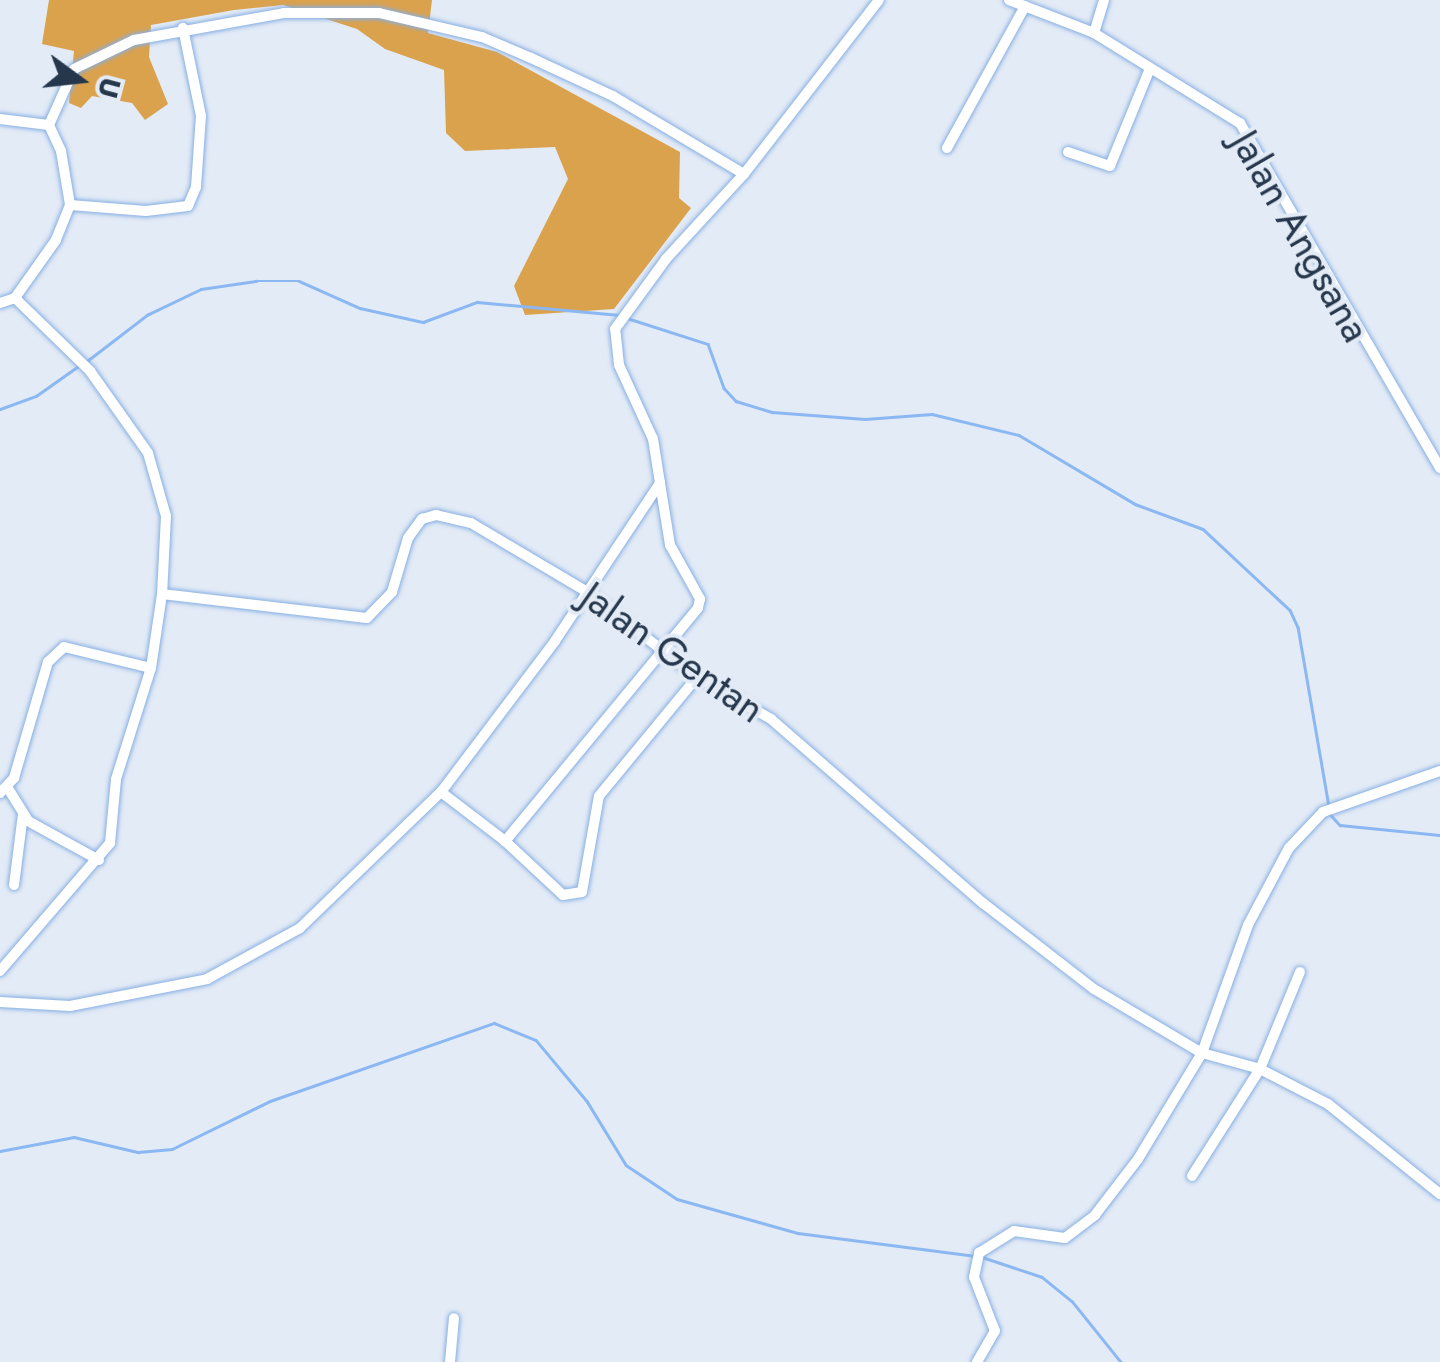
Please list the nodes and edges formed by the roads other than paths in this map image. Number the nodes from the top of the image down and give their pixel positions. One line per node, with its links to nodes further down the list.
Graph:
1 (879, 0): 12 (street)
2 (1009, 0): 4 (street, Jalan Angsana)
3 (1104, 0): 6 (street)
4 (1025, 6): 6 (street, Jalan Angsana); 10 (street)
5 (183, 28): 9 (street); 12 (street); 13 (street)
6 (1094, 33): 7 (street, Jalan Angsana)
7 (1149, 71): 11 (street); 16 (street, Jalan Angsana)
8 (0, 119): 9 (street)
9 (49, 124): 13 (street)
10 (947, 148)
11 (1068, 152)
12 (744, 174): 17 (street)
13 (70, 205): 14 (street)
14 (15, 298): 15 (street); 19 (street)
15 (0, 302)
16 (1440, 468)
17 (660, 483): 18 (street); 20 (street)
18 (587, 592): 19 (street, Jalan Gentan); 20 (street, Jalan Gentan); 25 (street)
19 (162, 594): 21 (street)
20 (664, 652): 22 (street, Jalan Gentan); 27 (street)
21 (151, 668): 24 (street); 28 (street)
22 (697, 677): 27 (street); 33 (street, Jalan Gentan)
23 (1440, 770): 33 (street)
24 (4, 791): 26 (street)
25 (441, 792): 27 (street); 32 (street)
26 (23, 813): 28 (street); 29 (street)
27 (505, 840)
28 (99, 860): 30 (street)
29 (14, 884)
30 (0, 970)
31 (1300, 972): 34 (street)
32 (0, 1002)
33 (1202, 1053): 34 (street, Jalan Gentan); 39 (street)
34 (1260, 1069): 35 (street); 36 (street, Jalan Gentan)
35 (1192, 1176)
36 (1440, 1194)
37 (454, 1318): 38 (street)
38 (450, 1362)
39 (978, 1362)

